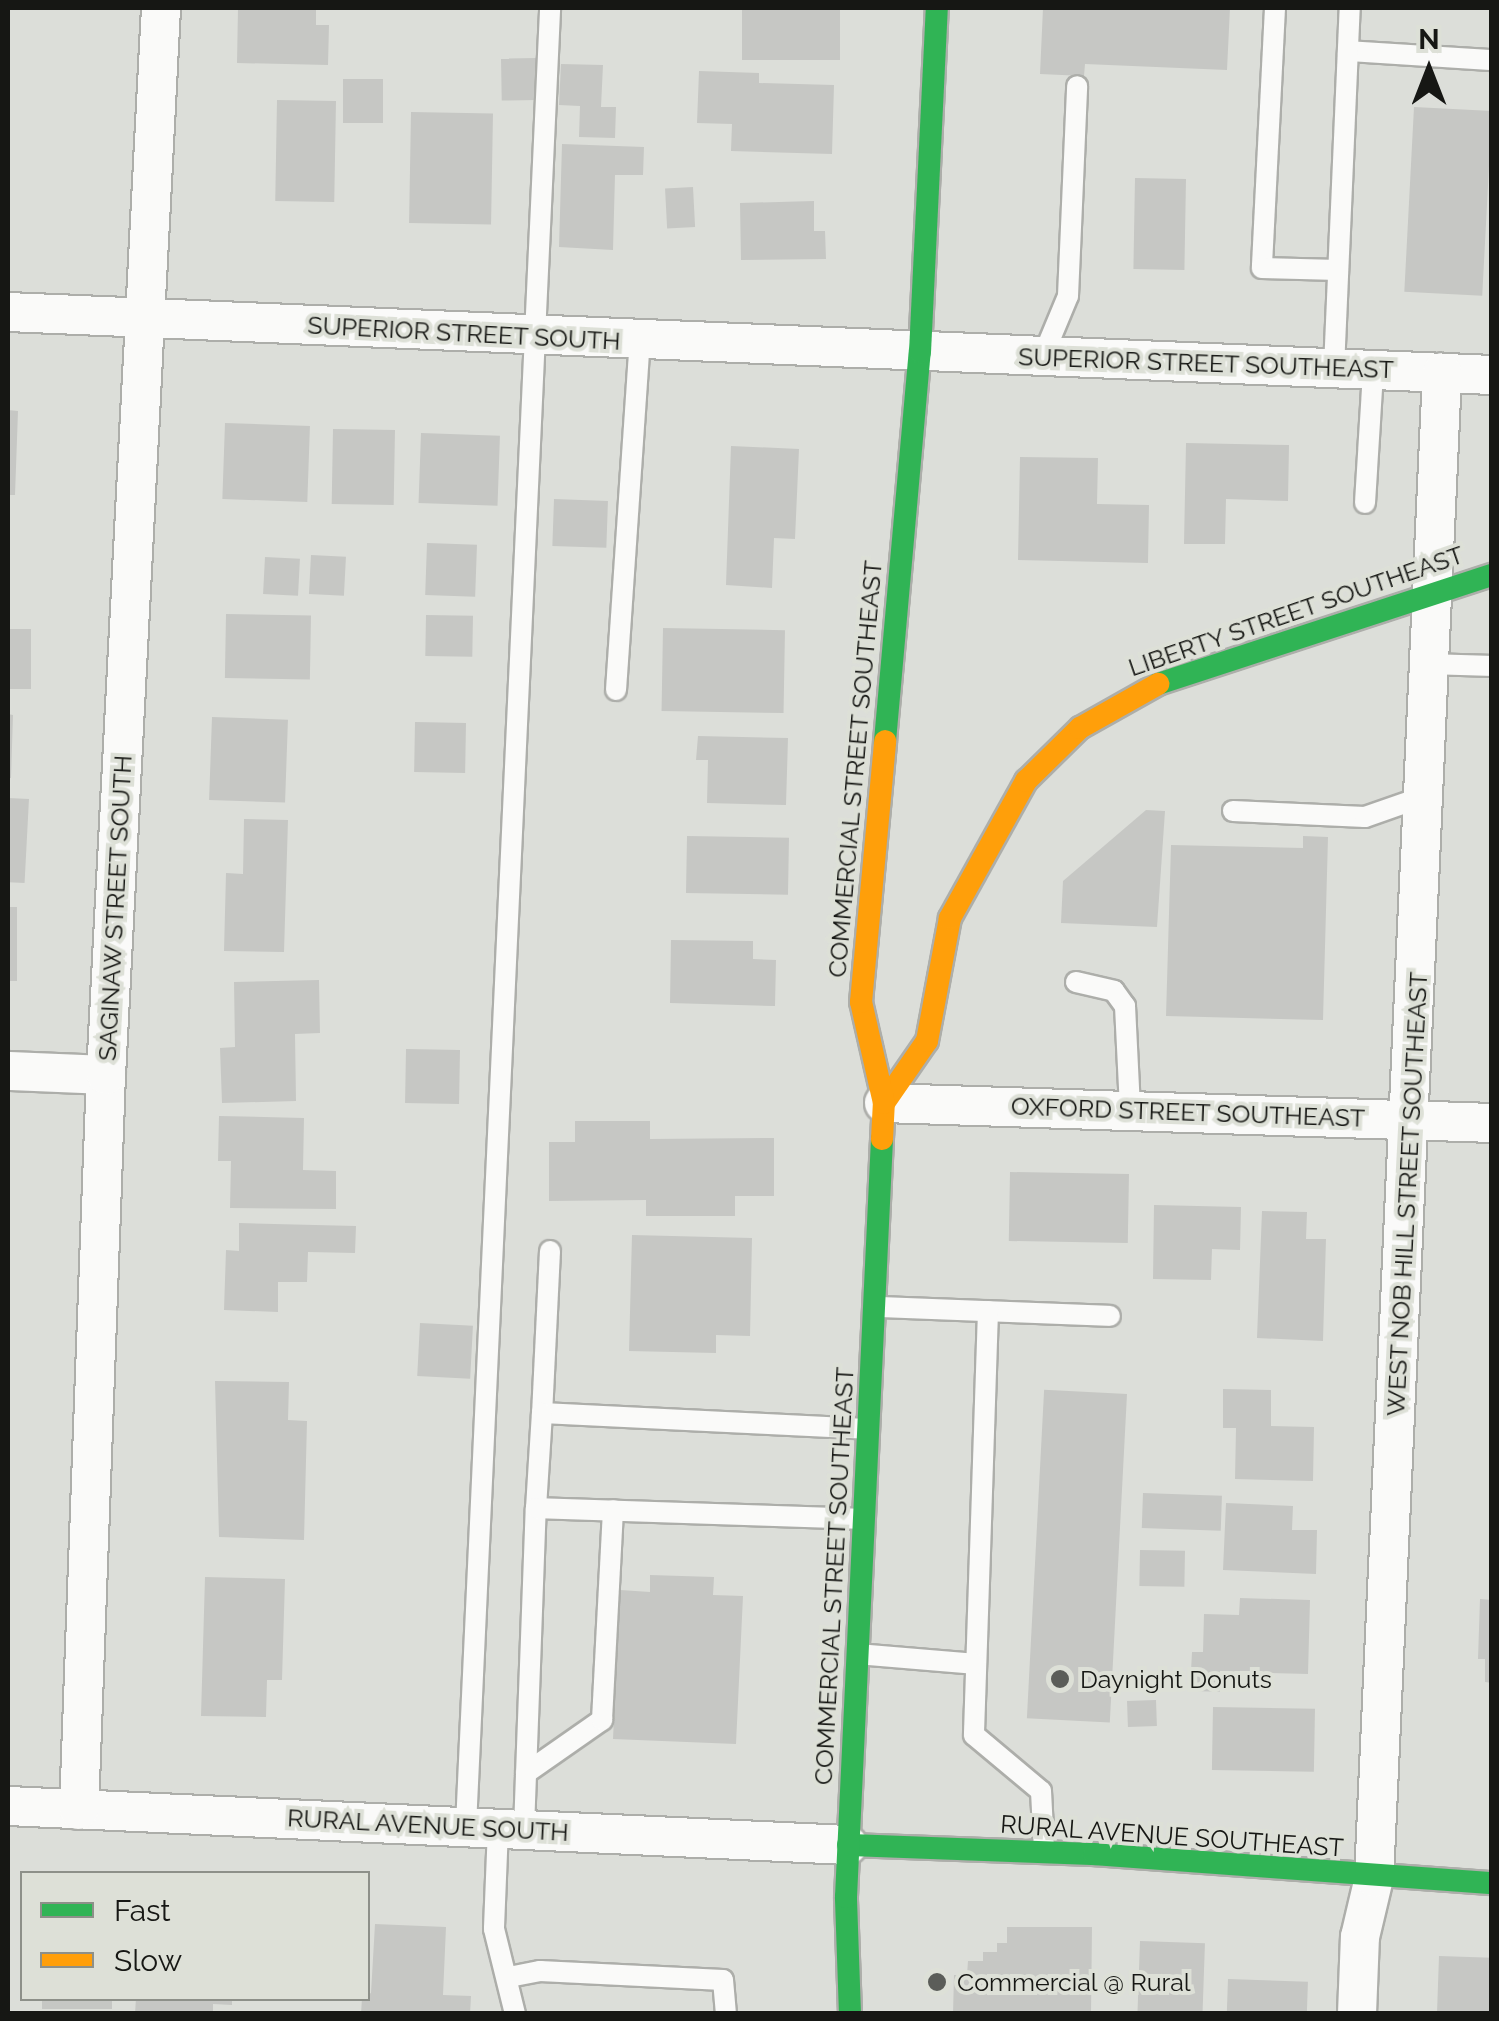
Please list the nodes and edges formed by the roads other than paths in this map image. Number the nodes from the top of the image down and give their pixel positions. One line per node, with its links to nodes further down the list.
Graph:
1 (161, 8): 11 (street, SAGINAW STREET SOUTH)
2 (550, 8): 12 (lane)
3 (937, 8): 14 (main road, COMMERCIAL STREET SOUTHEAST)
4 (1275, 8): 9 (lane)
5 (1350, 8): 6 (lane)
6 (1348, 52): 7 (lane); 9 (lane)
7 (1492, 60)
8 (1077, 86): 15 (lane)
9 (1338, 270): 16 (lane)
10 (8, 312): 11 (street, SUPERIOR STREET SOUTH)
11 (146, 319): 12 (street, SUPERIOR STREET SOUTH); 30 (street, SAGINAW STREET SOUTH)
12 (534, 336): 13 (street, SUPERIOR STREET SOUTH); 49 (lane)
13 (640, 341): 14 (street, SUPERIOR STREET SOUTH); 25 (lane)
14 (920, 352): 15 (street, SUPERIOR STREET SOUTHEAST); 31 (main road, COMMERCIAL STREET SOUTHEAST)
15 (1043, 356): 16 (street, SUPERIOR STREET SOUTHEAST)
16 (1334, 368): 17 (street, SUPERIOR STREET SOUTHEAST)
17 (1373, 370): 18 (street, SUPERIOR STREET SOUTHEAST); 20 (lane)
18 (1442, 373): 19 (street, SUPERIOR STREET SOUTHEAST); 22 (street, WEST NOB HILL STREET SOUTHEAST)
19 (1492, 375)
20 (1365, 503)
21 (1492, 575): 22 (main road, LIBERTY STREET SOUTHEAST)
22 (1431, 597): 23 (street, WEST NOB HILL STREET SOUTHEAST); 31 (main road, LIBERTY STREET SOUTHEAST)
23 (1429, 664): 24 (lane); 26 (street, WEST NOB HILL STREET SOUTHEAST)
24 (1492, 666)
25 (616, 690)
26 (1425, 796): 27 (lane); 33 (street, WEST NOB HILL STREET SOUTHEAST)
27 (1233, 812)
28 (1076, 982): 32 (lane)
29 (8, 1070): 30 (street)
30 (106, 1074): 48 (street, SAGINAW STREET SOUTH)
31 (884, 1102): 32 (street, OXFORD STREET SOUTHEAST); 36 (main road, COMMERCIAL STREET SOUTHEAST)
32 (1130, 1110): 33 (street, OXFORD STREET SOUTHEAST)
33 (1411, 1120): 34 (street, OXFORD STREET SOUTHEAST); 52 (street, WEST NOB HILL STREET SOUTHEAST)
34 (1492, 1123)
35 (550, 1251): 39 (lane)
36 (875, 1308): 37 (lane); 40 (main road, COMMERCIAL STREET SOUTHEAST)
37 (988, 1311): 38 (lane); 45 (lane)
38 (1110, 1316)
39 (542, 1413): 40 (lane); 41 (lane)
40 (870, 1429): 43 (main road, COMMERCIAL STREET SOUTHEAST)
41 (536, 1508): 42 (lane); 46 (lane)
42 (612, 1510): 43 (lane); 46 (lane)
43 (864, 1519): 44 (main road, COMMERCIAL STREET SOUTHEAST)
44 (858, 1654): 45 (lane); 50 (main road, COMMERCIAL STREET SOUTHEAST)
45 (976, 1664): 51 (lane)
46 (526, 1773): 49 (lane)
47 (8, 1806): 48 (street, RURAL AVENUE SOUTH)
48 (79, 1810): 49 (street, RURAL AVENUE SOUTH)
49 (496, 1828): 50 (street, RURAL AVENUE SOUTH); 54 (lane)
50 (848, 1845): 51 (main road, RURAL AVENUE SOUTHEAST); 57 (main road, COMMERCIAL STREET SOUTHEAST)
51 (1044, 1852): 52 (main road, RURAL AVENUE SOUTHEAST)
52 (1374, 1878): 53 (main road, RURAL AVENUE SOUTHEAST); 58 (street, WEST NOB HILL STREET SOUTHEAST)
53 (1492, 1882)
54 (509, 1976): 55 (lane); 56 (lane)
55 (515, 2014)
56 (726, 2014)
57 (850, 2014)
58 (1357, 2014)

